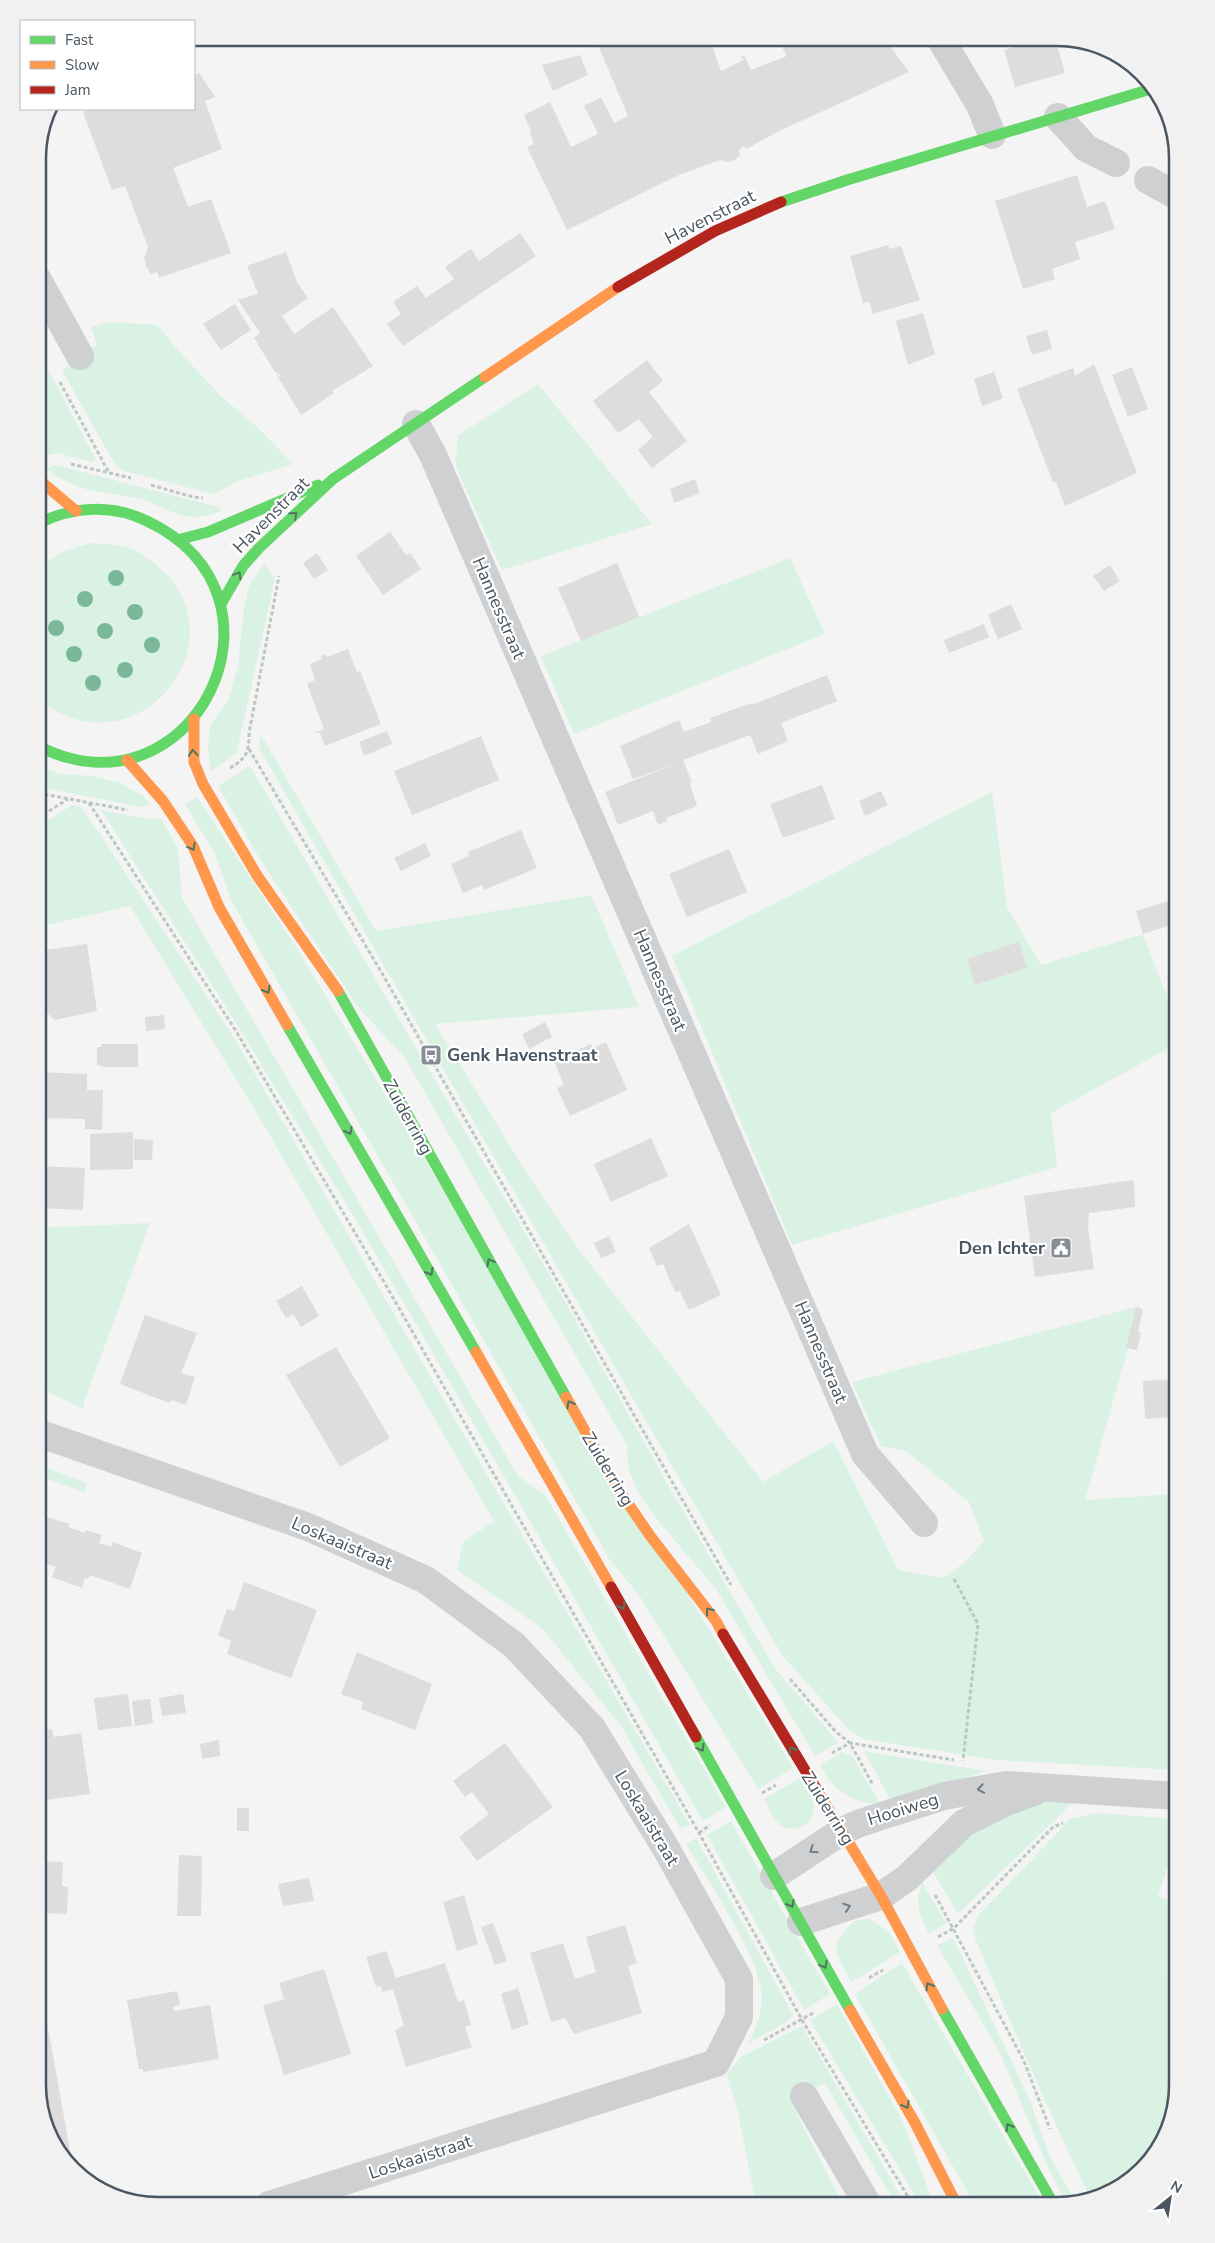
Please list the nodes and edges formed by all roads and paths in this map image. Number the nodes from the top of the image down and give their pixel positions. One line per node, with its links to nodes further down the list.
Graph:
1 (945, 46): 4 (street)
2 (1146, 90): 3 (main road, Havenstraat)
3 (1058, 117): 4 (main road, Havenstraat); 5 (street)
4 (992, 136): 11 (main road, Havenstraat)
5 (1116, 163)
6 (1148, 180): 7 (street)
7 (1169, 191)
8 (46, 294): 9 (street)
9 (80, 356)
10 (57, 376): 13 (path)
11 (416, 424): 14 (main road, Havenstraat); 35 (street, Hannesstraat)
12 (70, 464): 13 (path)
13 (108, 472): 15 (path)
14 (333, 479): 21 (main road, Havenstraat); 23 (main road, Havenstraat, one-way to 14)
15 (136, 480)
16 (146, 483): 18 (path)
17 (46, 486): 19 (main road)
18 (210, 499)
19 (76, 511): 20 (main road); 21 (main road)
20 (46, 520)
21 (180, 539): 23 (main road)
22 (279, 574): 26 (path)
23 (221, 604): 24 (main road)
24 (194, 720): 27 (main road); 45 (main road, Zuiderring, one-way to 24)
25 (46, 750): 27 (main road)
26 (249, 750): 28 (path); 37 (path)
27 (127, 760): 49 (main road, one-way to 49)
28 (223, 772)
29 (46, 795): 30 (path)
30 (68, 799): 31 (path); 33 (path)
31 (89, 803): 32 (path); 46 (path)
32 (131, 810)
33 (46, 813)
34 (46, 1436): 60 (street, Loskaaistraat)
35 (924, 1523)
36 (954, 1579): 39 (path)
37 (736, 1593)
38 (787, 1677): 42 (path)
39 (963, 1762)
40 (1046, 1787): 41 (street, Hooiweg); 42 (street, Hooiweg, one-way to 42); 48 (street, Hooiweg)
41 (1169, 1795)
42 (889, 1814): 45 (street, Hooiweg)
43 (1071, 1820): 52 (path)
44 (714, 1823): 46 (path)
45 (842, 1831): 49 (street, Hooiweg, one-way to 49); 50 (main road, Zuiderring)
46 (699, 1833): 47 (path); 56 (path)
47 (690, 1835)
48 (919, 1867): 50 (street, Hooiweg); 52 (path)
49 (774, 1876): 51 (main road, one-way to 51)
50 (882, 1896): 51 (street, Hooiweg, one-way to 50); 64 (main road, Zuiderring, one-way to 50)
51 (801, 1922): 63 (main road, one-way to 63)
52 (954, 1928): 53 (path); 59 (path)
53 (932, 1940)
54 (886, 1968): 55 (path)
55 (862, 1982)
56 (802, 2020): 57 (path); 62 (path)
57 (761, 2041)
58 (804, 2096): 61 (street)
59 (1052, 2135)
60 (293, 2197)
61 (863, 2197)
62 (908, 2197)
63 (953, 2197)
64 (1049, 2197)

